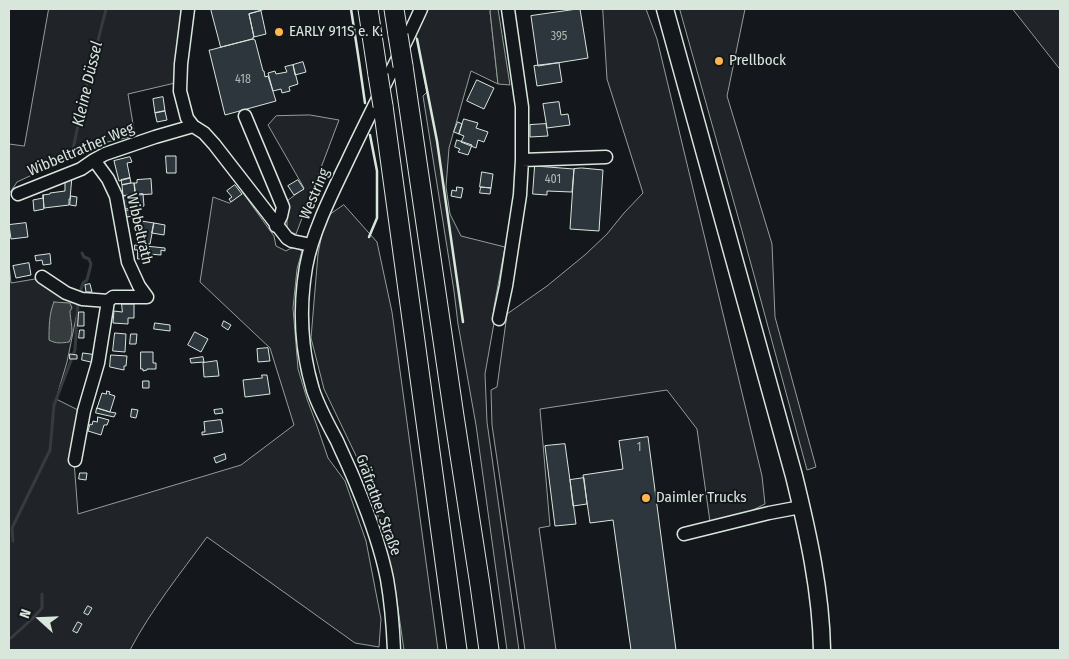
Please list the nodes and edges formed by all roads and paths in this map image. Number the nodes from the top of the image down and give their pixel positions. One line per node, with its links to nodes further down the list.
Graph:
1 (188, 9): 8 (street)
2 (368, 9): 24 (highway, bridge)
3 (394, 9): 22 (highway, bridge)
4 (421, 9): 14 (street, Westring)
5 (508, 9): 11 (street)
6 (665, 9): 20 (main road)
7 (245, 116): 13 (street)
8 (193, 126): 10 (street, Wibbeltrather Weg); 13 (street)
9 (606, 158): 11 (street)
10 (94, 160): 12 (street, Wibbeltrather Weg); 16 (street, Wibbeltrath)
11 (522, 160): 17 (street)
12 (18, 194)
13 (276, 226): 14 (street)
14 (311, 245): 18 (street, Westring)
15 (42, 277): 16 (street, Wibbeltrath)
16 (108, 301): 19 (street)
17 (499, 319)
18 (319, 405): 23 (street, Gräfrather Straße)
19 (75, 460)
20 (801, 507): 21 (street); 27 (main road)
21 (684, 534)
22 (480, 585): 25 (highway); 26 (highway)
23 (394, 650)
24 (457, 650)
25 (489, 650)
26 (497, 650)
27 (822, 650)

